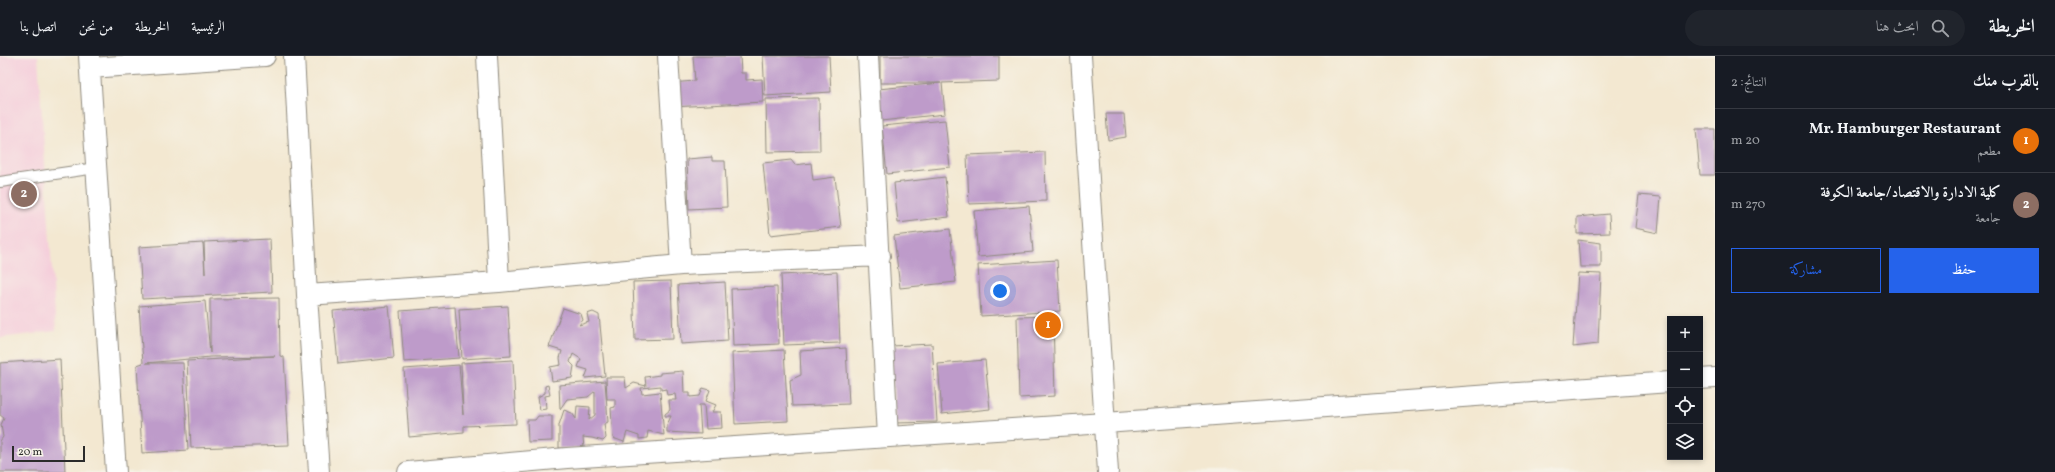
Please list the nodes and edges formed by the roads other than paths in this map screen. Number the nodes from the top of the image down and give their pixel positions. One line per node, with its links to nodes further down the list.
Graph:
1 (265, 56): 7 (street)
2 (294, 56): 13 (street)
3 (486, 56): 12 (street)
4 (668, 56): 11 (street)
5 (868, 56): 10 (street)
6 (1081, 56): 17 (street)
7 (89, 62): 8 (street)
8 (96, 168): 9 (lane); 20 (street)
9 (0, 182)
10 (880, 256): 11 (street); 18 (street)
11 (681, 265): 12 (street)
12 (499, 282): 13 (street)
13 (306, 296): 21 (street)
14 (1715, 378): 15 (street)
15 (1703, 380)
16 (1667, 382): 17 (street)
17 (1105, 423): 18 (street); 23 (street)
18 (888, 437): 19 (street)
19 (568, 465): 22 (street)
20 (116, 472)
21 (319, 472)
22 (408, 472)
23 (1108, 472)

